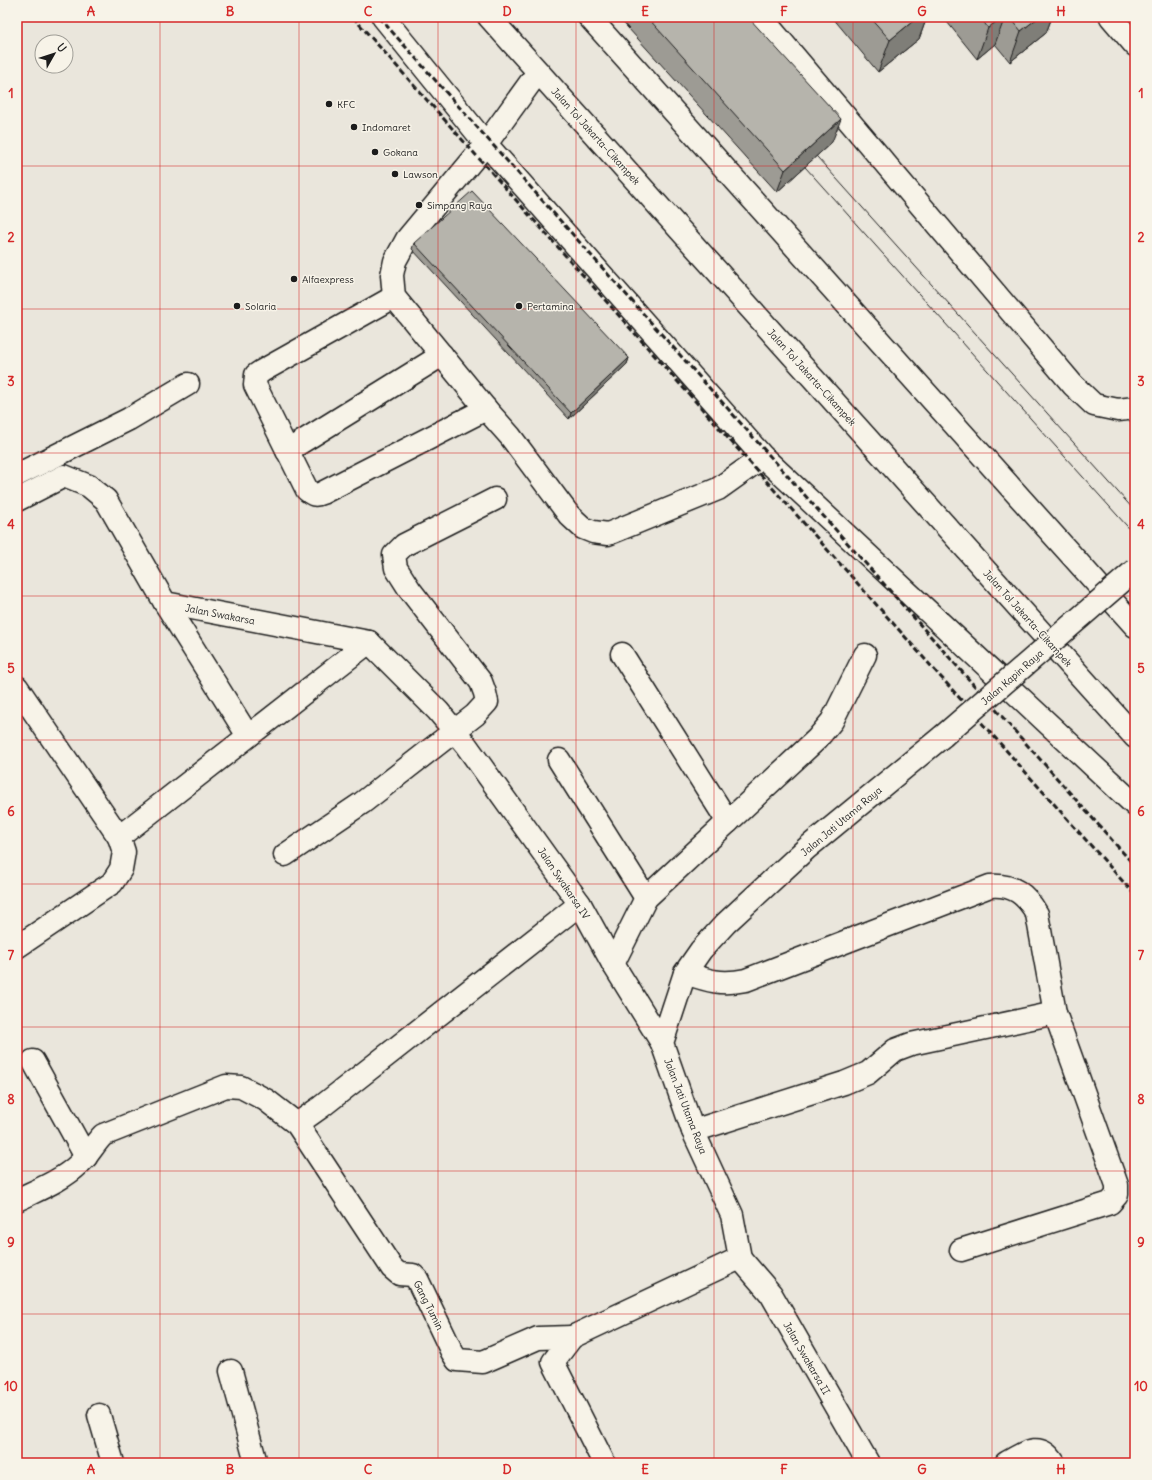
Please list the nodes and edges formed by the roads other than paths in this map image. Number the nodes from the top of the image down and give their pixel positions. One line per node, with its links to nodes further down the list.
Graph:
1 (383, 17): 8 (main road)
2 (489, 17): 7 (main road, Jalan Tol Jakarta–Cikampek)
3 (589, 17): 21 (main road)
4 (761, 17): 13 (main road)
5 (1111, 17): 6 (main road)
6 (1135, 45)
7 (538, 72): 8 (main road); 29 (main road, Jalan Tol Jakarta–Cikampek)
8 (486, 144): 9 (main road); 15 (main road)
9 (394, 297): 10 (main road); 14 (main road)
10 (442, 355): 12 (main road); 14 (main road)
11 (188, 384): 16 (main road)
12 (486, 408): 14 (main road); 15 (main road)
13 (1135, 408)
14 (287, 450)
15 (763, 457): 31 (main road)
16 (17, 475)
17 (495, 499): 26 (main road)
18 (17, 500): 20 (main road)
19 (1135, 570): 28 (main road, Jalan Kapin Raya, bridge)
20 (165, 603): 22 (main road, Jalan Swakarsa); 27 (main road)
21 (1135, 626)
22 (369, 642): 26 (main road); 27 (main road)
23 (622, 654): 32 (main road)
24 (865, 655): 32 (main road)
25 (17, 687): 33 (main road)
26 (455, 731): 34 (main road); 36 (main road, Jalan Swakarsa IV)
27 (248, 736): 33 (main road)
28 (943, 736): 39 (main road, Jalan Jati Utama Raya)
29 (1135, 737)
30 (559, 760): 35 (main road)
31 (1135, 805)
32 (728, 822): 35 (main road)
33 (119, 837): 37 (main road)
34 (285, 855)
35 (646, 898): 38 (main road)
36 (580, 904): 38 (main road, Jalan Swakarsa IV); 43 (main road)
37 (17, 948)
38 (613, 964): 41 (main road, Jalan Swakarsa IV)
39 (685, 973): 40 (main road); 41 (main road, Jalan Jati Utama Raya)
40 (1055, 1014): 44 (main road); 47 (main road)
41 (662, 1043): 44 (main road, Jalan Jati Utama Raya)
42 (33, 1061): 45 (main road)
43 (297, 1124): 45 (main road); 49 (main road, Gang Tumin)
44 (693, 1131): 48 (main road, Jalan Jati Utama Raya)
45 (86, 1157): 46 (main road)
46 (17, 1200)
47 (961, 1250)
48 (740, 1258): 49 (main road); 55 (main road, Jalan Swakarsa II)
49 (572, 1337): 54 (main road)
50 (231, 1371): 53 (main road)
51 (99, 1416): 52 (main road)
52 (113, 1463)
53 (256, 1463)
54 (604, 1463)
55 (868, 1463)
56 (1006, 1463): 57 (main road)
57 (1054, 1463)

